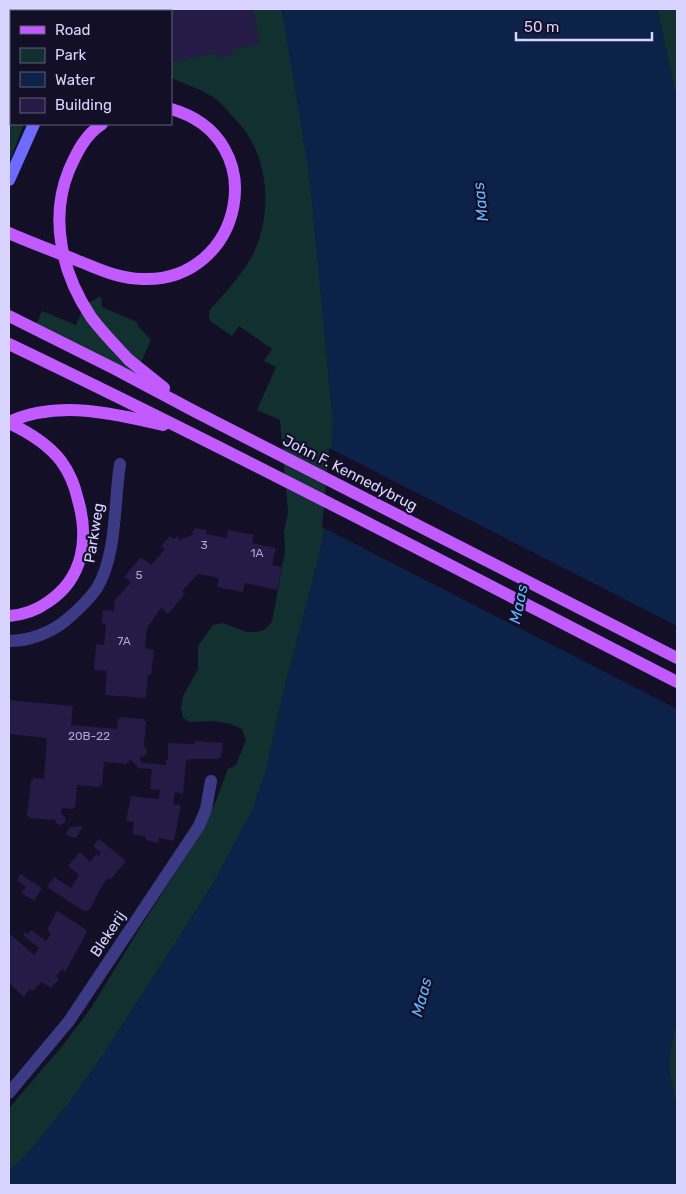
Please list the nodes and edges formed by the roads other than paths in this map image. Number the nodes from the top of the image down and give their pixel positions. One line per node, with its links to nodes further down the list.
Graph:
1 (172, 109): 5 (main road)
2 (34, 125): 4 (main road)
3 (101, 125): 8 (main road, bridge)
4 (9, 180)
5 (9, 234)
6 (9, 316): 8 (main road, John F. Kennedybrug)
7 (9, 344): 10 (main road)
8 (194, 411): 14 (main road, John F. Kennedybrug)
9 (9, 422): 10 (main road); 12 (main road)
10 (184, 431): 15 (main road)
11 (120, 464): 13 (street, Parkweg)
12 (9, 616)
13 (9, 641)
14 (677, 658)
15 (677, 682)
16 (211, 781): 17 (street, Blekerij)
17 (9, 1093)

